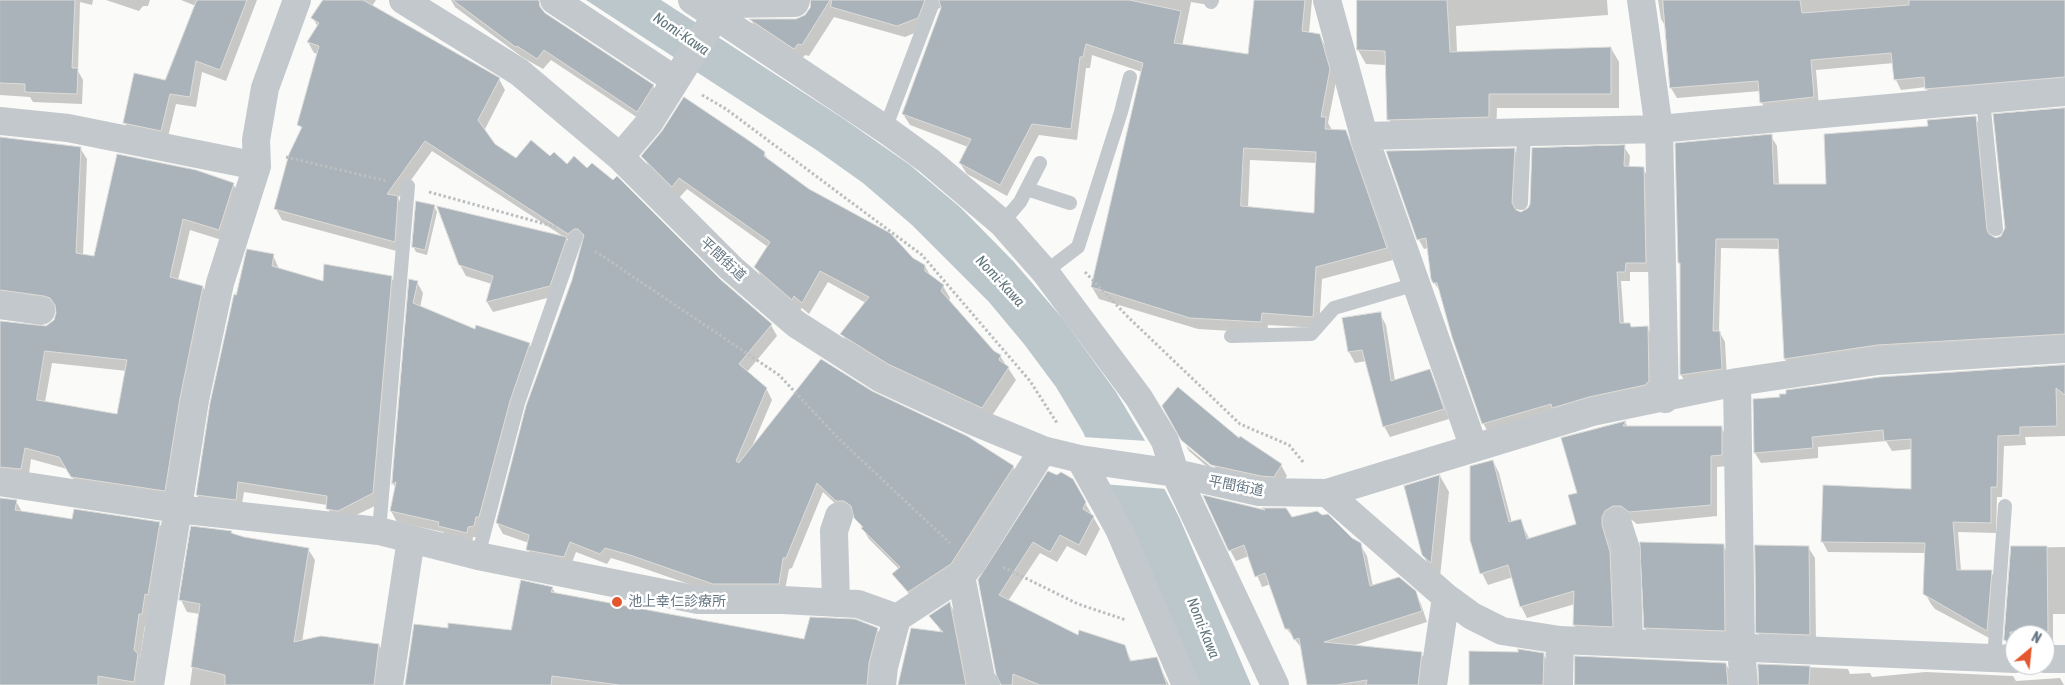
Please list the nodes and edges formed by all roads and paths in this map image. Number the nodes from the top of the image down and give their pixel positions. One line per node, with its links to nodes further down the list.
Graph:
1 (297, 0): 20 (street)
2 (403, 0): 18 (street, 平間街道)
3 (554, 0): 10 (street)
4 (796, 0): 8 (street)
5 (1328, 0): 17 (street)
6 (1641, 0): 15 (street)
7 (932, 5): 14 (lane)
8 (705, 14): 10 (street); 14 (street)
9 (1130, 77): 28 (lane)
10 (677, 78): 18 (street); 37 (path)
11 (2065, 92): 12 (street)
12 (1983, 100): 15 (street); 26 (lane)
13 (0, 121): 20 (street)
14 (885, 129): 25 (street)
15 (1659, 130): 16 (street); 36 (street)
16 (1524, 133): 17 (street); 24 (lane)
17 (1364, 136): 30 (street)
18 (620, 157): 39 (street, 平間街道)
19 (1040, 163): 22 (lane)
20 (257, 166): 21 (path); 45 (street)
21 (408, 186): 27 (path); 48 (lane)
22 (1027, 189): 23 (lane); 25 (lane)
23 (1070, 203)
24 (1521, 203)
25 (1002, 223): 29 (street)
26 (1996, 230)
27 (576, 237): 50 (lane); 51 (path)
28 (1067, 254): 29 (lane); 43 (path)
29 (1045, 272): 41 (street)
30 (1416, 284): 33 (lane); 38 (street)
31 (0, 304): 32 (street)
32 (40, 311)
33 (1231, 336)
34 (2065, 349): 35 (street, 平間街道)
35 (1737, 382): 36 (street, 平間街道); 58 (street)
36 (1666, 399): 38 (street, 平間街道)
37 (1059, 426)
38 (1474, 448): 43 (street, 平間街道)
39 (1042, 450): 40 (street, 平間街道); 51 (street)
40 (1084, 460): 41 (street, 平間街道); 55 (street)
41 (1170, 472): 43 (street, 平間街道); 65 (street)
42 (0, 482): 45 (street)
43 (1328, 493): 52 (street)
44 (2005, 506): 59 (lane)
45 (177, 509): 48 (street); 60 (street)
46 (838, 516): 53 (street)
47 (1617, 521): 57 (street)
48 (379, 531): 49 (street)
49 (411, 539): 50 (street); 61 (street)
50 (478, 556): 53 (street)
51 (970, 564): 54 (street); 55 (path); 63 (street)
52 (1446, 597): 56 (street); 66 (street)
53 (836, 603): 54 (street)
54 (897, 618): 62 (street)
55 (1162, 633): 64 (street)
56 (1560, 640): 57 (street); 67 (street)
57 (1629, 641): 58 (street)
58 (1741, 649): 59 (street); 68 (street)
59 (2004, 659)
60 (150, 685)
61 (389, 685)
62 (882, 685)
63 (986, 685)
64 (1186, 685)
65 (1275, 685)
66 (1433, 685)
67 (1559, 685)
68 (1744, 685)

